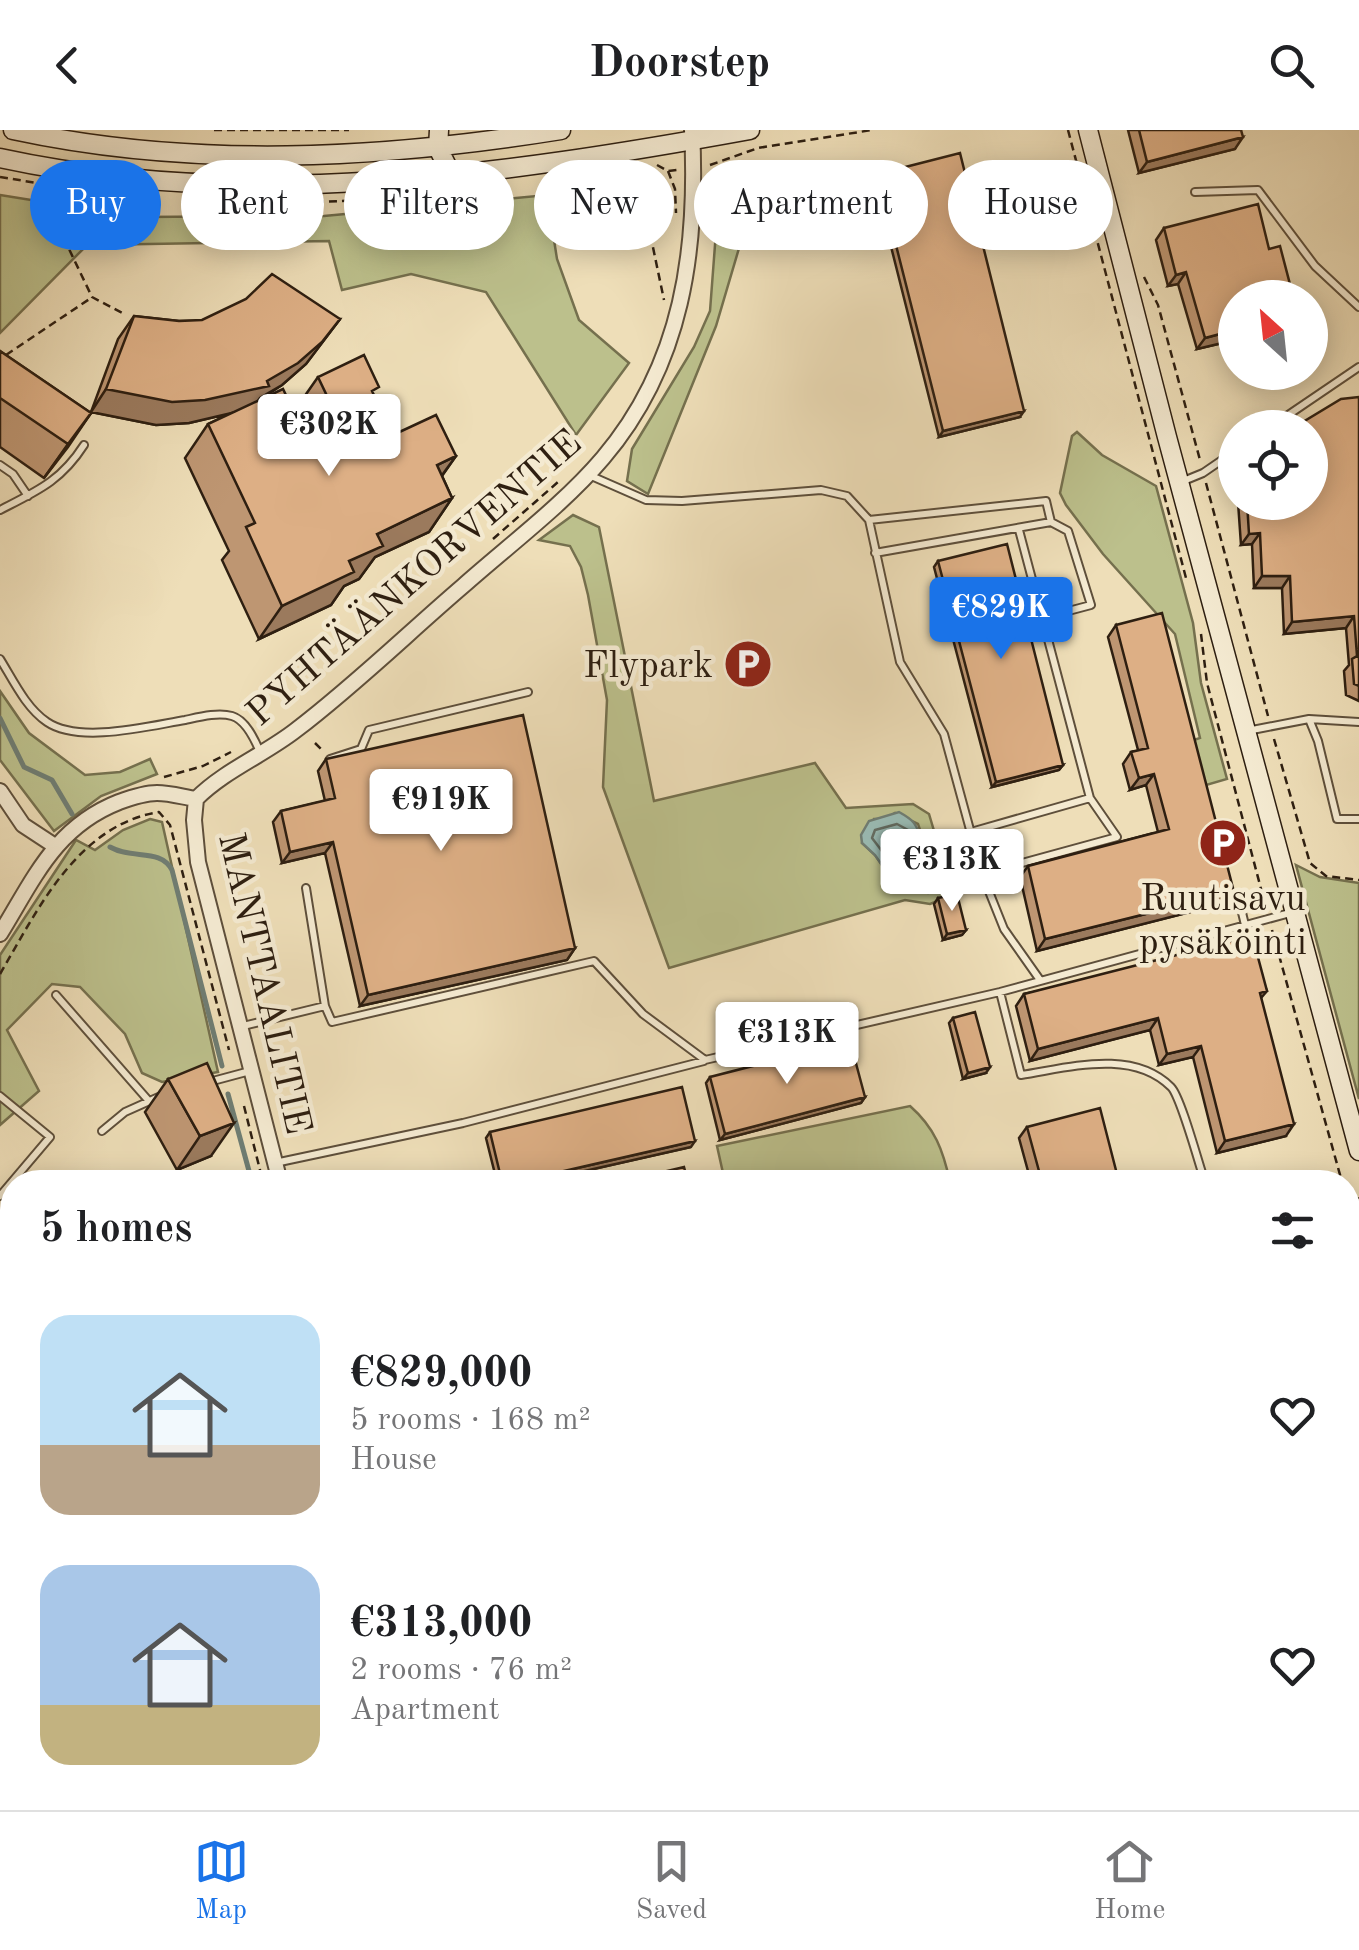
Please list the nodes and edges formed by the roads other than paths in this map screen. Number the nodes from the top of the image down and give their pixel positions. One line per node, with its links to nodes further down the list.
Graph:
1 (13, 130): 7 (main road)
2 (561, 130): 6 (main road)
3 (750, 130): 5 (main road)
4 (1088, 130): 19 (main road)
5 (692, 135): 9 (main road); 18 (street, PYHTÄÄNKORVENTIE)
6 (461, 138): 7 (main road)
7 (439, 139)
8 (0, 158): 10 (main road)
9 (514, 169)
10 (344, 182)
11 (1195, 192): 12 (lane)
12 (1359, 307)
13 (1359, 367): 14 (lane)
14 (1296, 410)
15 (84, 444): 20 (lane)
16 (1218, 462): 19 (lane)
17 (0, 465): 20 (lane)
18 (588, 474): 22 (lane); 32 (street, PYHTÄÄNKORVENTIE)
19 (1180, 482): 31 (main road)
20 (28, 496): 21 (lane)
21 (0, 510)
22 (869, 520): 23 (lane); 25 (lane)
23 (1052, 522): 24 (lane); 26 (lane)
24 (1018, 530): 25 (lane); 26 (lane)
25 (875, 553): 38 (lane)
26 (1042, 618): 35 (lane)
27 (0, 659): 32 (lane)
28 (528, 692): 33 (lane)
29 (1309, 718): 30 (lane); 31 (lane); 37 (lane)
30 (1359, 722)
31 (1246, 731): 43 (main road)
32 (258, 747): 36 (street, PYHTÄÄNKORVENTIE)
33 (330, 759)
34 (0, 791): 39 (street)
35 (1090, 798): 38 (lane); 40 (lane)
36 (196, 799): 39 (street); 50 (street, MANTTAALITIE)
37 (1359, 819)
38 (971, 832): 40 (lane)
39 (55, 846): 45 (street)
40 (982, 874): 46 (lane)
41 (306, 888): 49 (lane)
42 (1238, 900): 44 (lane)
43 (1296, 912): 44 (lane); 58 (main road)
44 (1246, 924): 46 (lane)
45 (0, 934)
46 (1040, 980): 47 (lane)
47 (1000, 992): 51 (lane); 62 (lane)
48 (56, 995): 56 (lane)
49 (325, 1006): 50 (lane); 51 (lane)
50 (240, 1027): 52 (street, MANTTAALITIE)
51 (705, 1060): 59 (lane)
52 (243, 1073): 53 (lane); 59 (street, MANTTAALITIE)
53 (205, 1083)
54 (174, 1091): 56 (lane)
55 (0, 1096): 60 (lane)
56 (148, 1100): 57 (lane)
57 (102, 1130)
58 (1359, 1151)
59 (275, 1163): 61 (street, MANTTAALITIE)
60 (22, 1170)
61 (277, 1170)
62 (1202, 1170)

